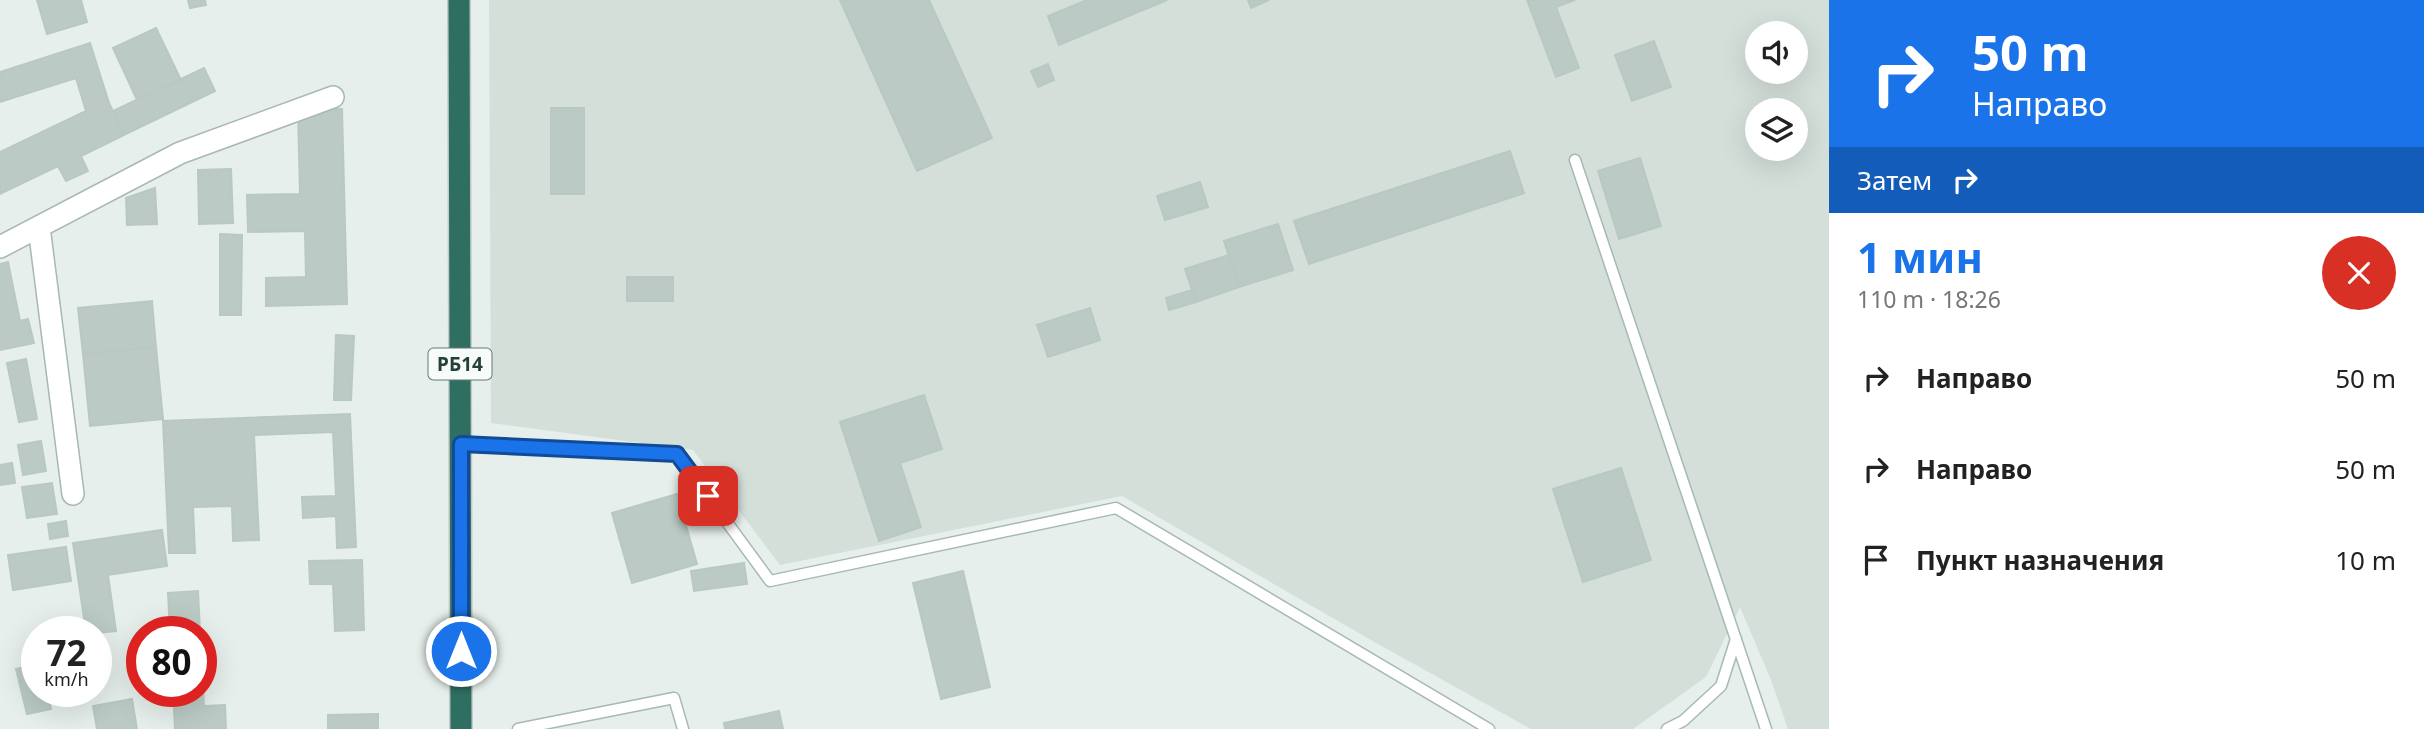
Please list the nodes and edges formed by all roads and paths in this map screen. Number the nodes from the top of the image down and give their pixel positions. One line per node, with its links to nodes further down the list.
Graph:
1 (459, 0): 6 (highway, РБ14)
2 (333, 97): 4 (street)
3 (1576, 160): 8 (lane)
4 (39, 227): 5 (street); 7 (street)
5 (0, 247)
6 (461, 444): 9 (highway, РБ14); 12 (lane)
7 (74, 494)
8 (1736, 639): 13 (lane); 14 (lane)
9 (461, 729)
10 (518, 729): 11 (lane)
11 (683, 729)
12 (1489, 729)
13 (1667, 729)
14 (1766, 729)

